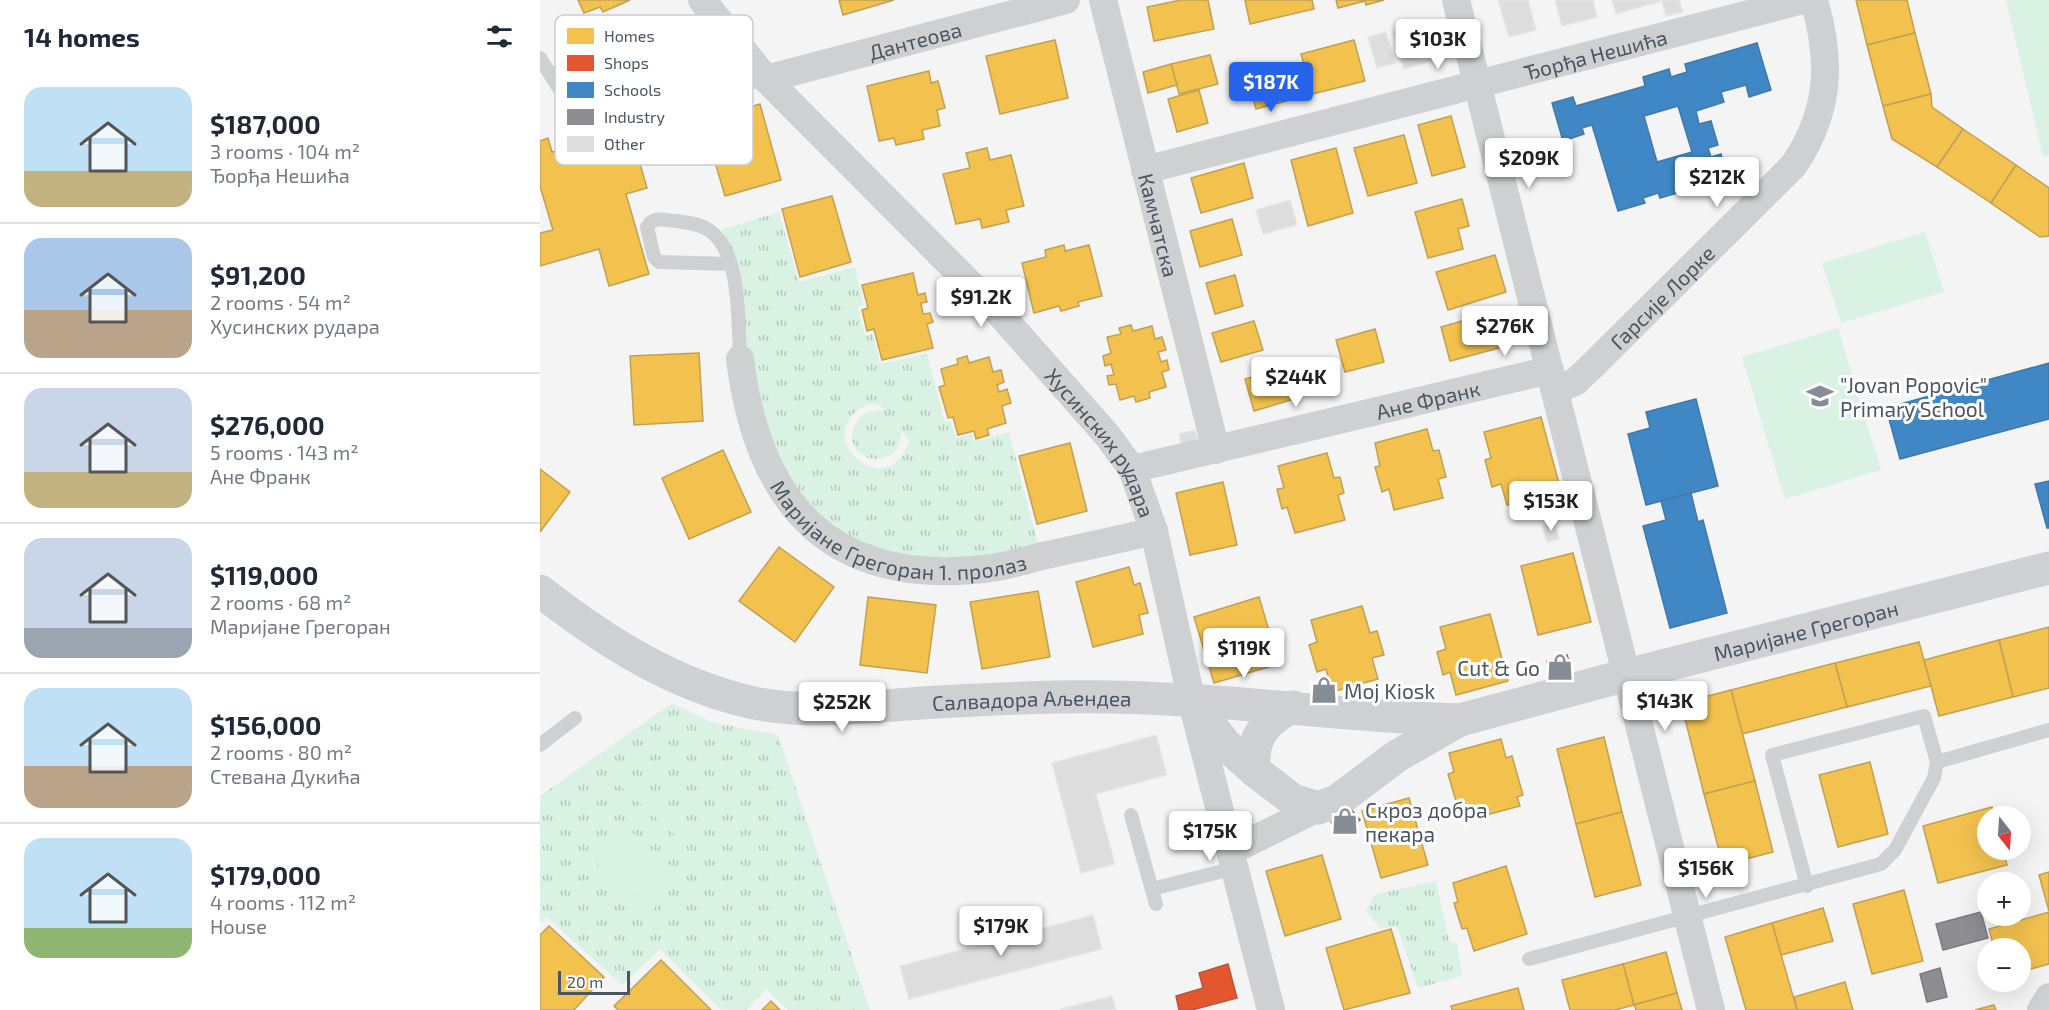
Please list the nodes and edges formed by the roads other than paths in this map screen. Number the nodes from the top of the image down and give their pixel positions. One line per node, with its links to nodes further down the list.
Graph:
1 (702, 0): 7 (street, Хусинских рудара)
2 (1066, 0): 10 (street, Дантеова)
3 (1103, 0): 14 (street, Камчатска)
4 (1456, 0): 13 (street)
5 (1803, 0): 13 (street, Ђорђа Нешића)
6 (1814, 0): 17 (street, Гарсије Лорке)
7 (714, 15)
8 (540, 58): 11 (lane)
9 (753, 63): 10 (street, Хусинских рудара)
10 (766, 79): 12 (lane); 19 (street, Хусинских рудара)
11 (555, 82)
12 (753, 82)
13 (1478, 83): 14 (street, Ђорђа Нешића); 17 (street)
14 (1144, 170): 18 (street, Камчатска)
15 (731, 264): 15 (lane); 16 (lane)
16 (740, 359): 20 (street, Маријане Грегоран 1. пролаз)
17 (1553, 379): 18 (street, Ане Франк); 23 (street)
18 (1216, 450): 19 (street, Ане Франк)
19 (1132, 469): 20 (street, Хусинских рудара)
20 (1154, 531): 24 (street, Хусинских рудара)
21 (2049, 568): 23 (street, Маријане Грегоран)
22 (540, 591): 24 (street, Салвадора Аљендеа)
23 (1627, 675): 28 (street, Маријане Грегоран); 41 (street)
24 (1192, 702): 25 (street, Маријане Грегоран); 31 (street)
25 (1293, 707): 26 (street, Маријане Грегоран); 31 (street); 33 (street)
26 (1353, 714): 28 (street, Маријане Грегоран); 34 (street)
27 (575, 718): 30 (lane)
28 (1460, 720): 34 (street, Маријане Грегоран)
29 (2049, 730): 32 (lane)
30 (540, 745)
31 (1217, 756): 33 (street); 37 (street)
32 (1937, 762): 38 (lane); 38 (lane)
33 (1255, 771): 35 (street)
34 (1372, 775): 35 (street, Маријане Грегоран)
35 (1318, 808): 37 (street)
36 (1131, 815): 39 (lane)
37 (1233, 860): 39 (lane); 44 (street)
38 (1807, 886): 41 (lane)
39 (1152, 889): 40 (lane)
40 (1156, 904)
41 (1687, 919): 42 (lane); 45 (street)
42 (1529, 959)
43 (2049, 997): 46 (street)
44 (1271, 1010)
45 (1711, 1010)
46 (2041, 1010)

